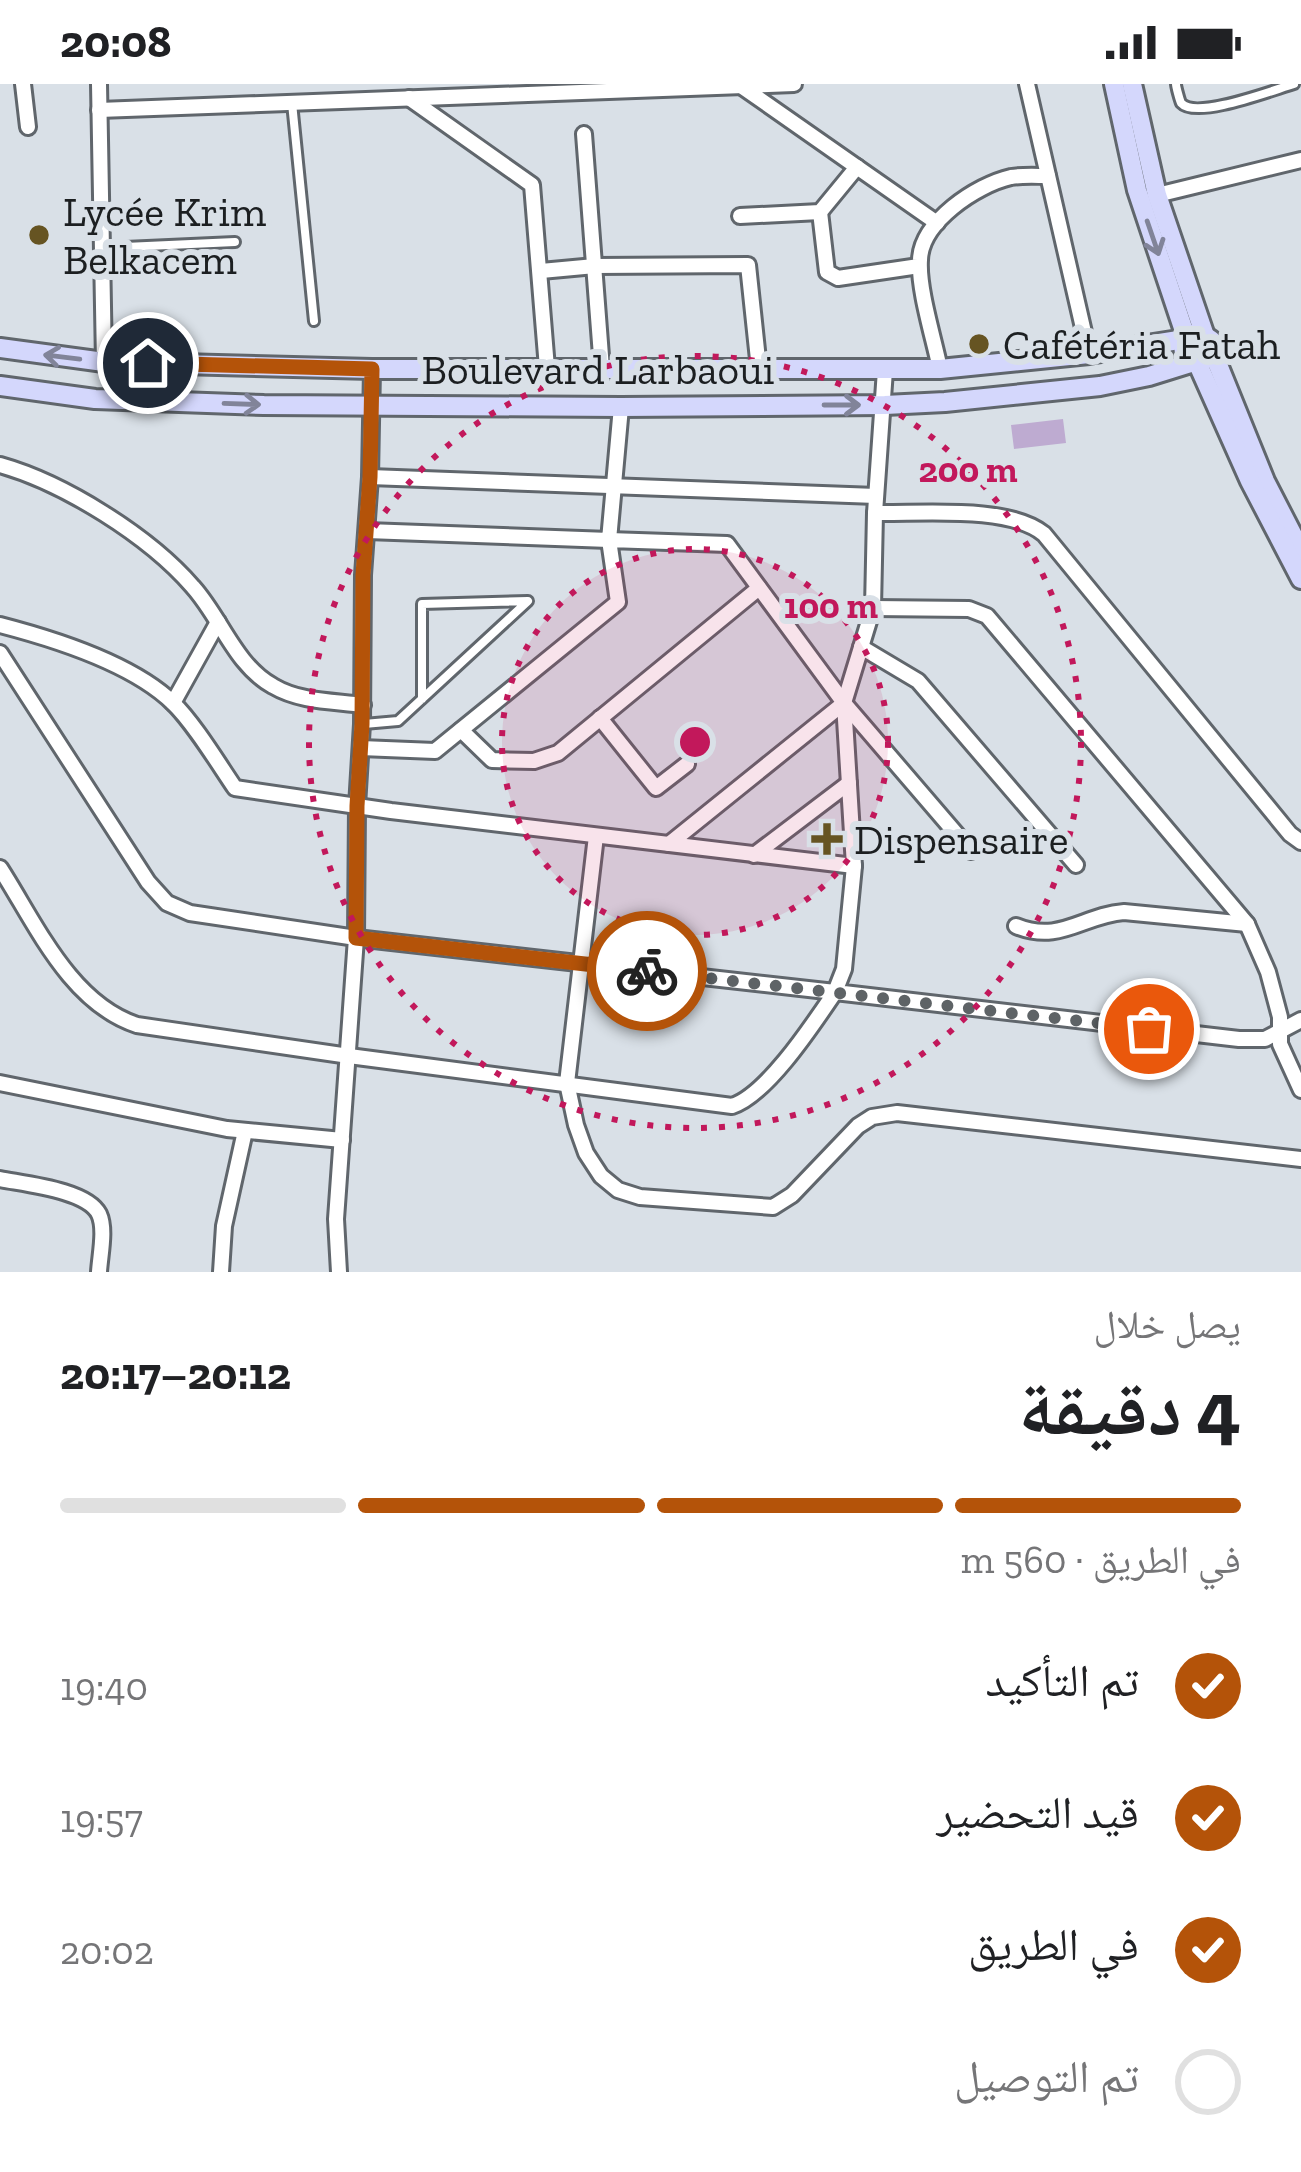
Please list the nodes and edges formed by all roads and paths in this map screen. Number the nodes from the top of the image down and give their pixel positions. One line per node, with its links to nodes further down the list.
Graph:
1 (23, 84): 14 (street)
2 (99, 84): 13 (street)
3 (794, 84): 9 (street)
4 (1028, 84): 18 (street)
5 (1114, 84): 29 (main road, one-way to 29)
6 (1132, 84): 19 (main road)
7 (1175, 84): 8 (lane)
8 (1294, 84)
9 (741, 86): 10 (street); 17 (street)
10 (476, 90): 11 (street)
11 (409, 98): 12 (street); 27 (street)
12 (292, 102): 13 (street); 28 (lane)
13 (99, 110): 24 (street)
14 (28, 127)
15 (584, 134): 25 (street)
16 (1301, 160): 19 (street)
17 (857, 167): 20 (street); 22 (street)
18 (1048, 176): 22 (street); 31 (street)
19 (1157, 195): 29 (main road)
20 (820, 212): 21 (street); 26 (street)
21 (740, 216)
22 (937, 223): 26 (street)
23 (235, 242): 24 (lane)
24 (101, 248): 32 (street)
25 (595, 266): 27 (street); 34 (street); 36 (street)
26 (919, 266): 37 (street)
27 (541, 271): 33 (street)
28 (314, 322)
29 (1196, 347): 31 (main road, Boulevard Larbaoui); 40 (main road, Boulevard Larbaoui); 49 (main road)
30 (0, 348): 32 (main road, Boulevard Larbaoui, one-way to 30)
31 (1089, 354): 37 (main road, Boulevard Larbaoui)
32 (104, 362): 35 (main road, Boulevard Larbaoui)
33 (548, 368): 34 (main road, Boulevard Larbaoui); 35 (main road, Boulevard Larbaoui)
34 (602, 368): 36 (main road, Boulevard Larbaoui)
35 (372, 369): 41 (street)
36 (759, 369): 38 (main road, Boulevard Larbaoui)
37 (940, 369): 38 (main road, Boulevard Larbaoui)
38 (885, 370): 40 (street)
39 (0, 386): 41 (main road, Boulevard Larbaoui, one-way to 41)
40 (884, 405): 42 (main road, Boulevard Larbaoui, one-way to 40); 46 (street)
41 (372, 406): 42 (main road, Boulevard Larbaoui); 44 (street)
42 (621, 407): 45 (street)
43 (0, 465): 52 (street)
44 (370, 477): 45 (street); 47 (street)
45 (614, 487): 46 (street); 48 (street)
46 (876, 504): 51 (street); 68 (street)
47 (367, 531): 48 (street); 59 (street)
48 (609, 540): 50 (street); 62 (street)
49 (1299, 564)
50 (759, 588): 58 (street); 60 (street)
51 (873, 608): 54 (street); 75 (street)
52 (218, 622): 57 (street); 59 (street)
53 (0, 625): 57 (street)
54 (861, 647): 58 (street); 72 (street)
55 (0, 653): 77 (street)
56 (422, 698): 56 (lane); 61 (lane)
57 (173, 703): 66 (street)
58 (844, 703): 65 (street); 69 (street); 70 (street)
59 (363, 705): 61 (street)
60 (600, 718): 62 (street); 64 (street)
61 (362, 724): 63 (street)
62 (461, 730): 63 (street)
63 (361, 748): 66 (street)
64 (687, 764)
65 (849, 783): 71 (street); 73 (street)
66 (357, 806): 67 (street); 77 (street)
67 (596, 836): 69 (street); 78 (street)
68 (1301, 842)
69 (669, 844): 71 (street)
70 (970, 851)
71 (754, 854): 73 (street)
72 (1076, 865)
73 (854, 866): 79 (street)
74 (0, 868): 82 (street)
75 (1247, 925): 76 (street); 81 (street)
76 (1016, 926)
77 (356, 938): 78 (street); 82 (street)
78 (582, 964): 79 (street); 84 (street)
79 (835, 992): 81 (street); 84 (street)
80 (1301, 1020): 81 (street)
81 (1280, 1030): 85 (street)
82 (349, 1056): 84 (street); 87 (street)
83 (0, 1083): 86 (street)
84 (567, 1083): 88 (street)
85 (1301, 1090)
86 (245, 1131): 87 (street); 91 (street)
87 (342, 1140): 92 (street)
88 (1301, 1159)
89 (0, 1179): 90 (street)
90 (99, 1272)
91 (221, 1272)
92 (339, 1272)

